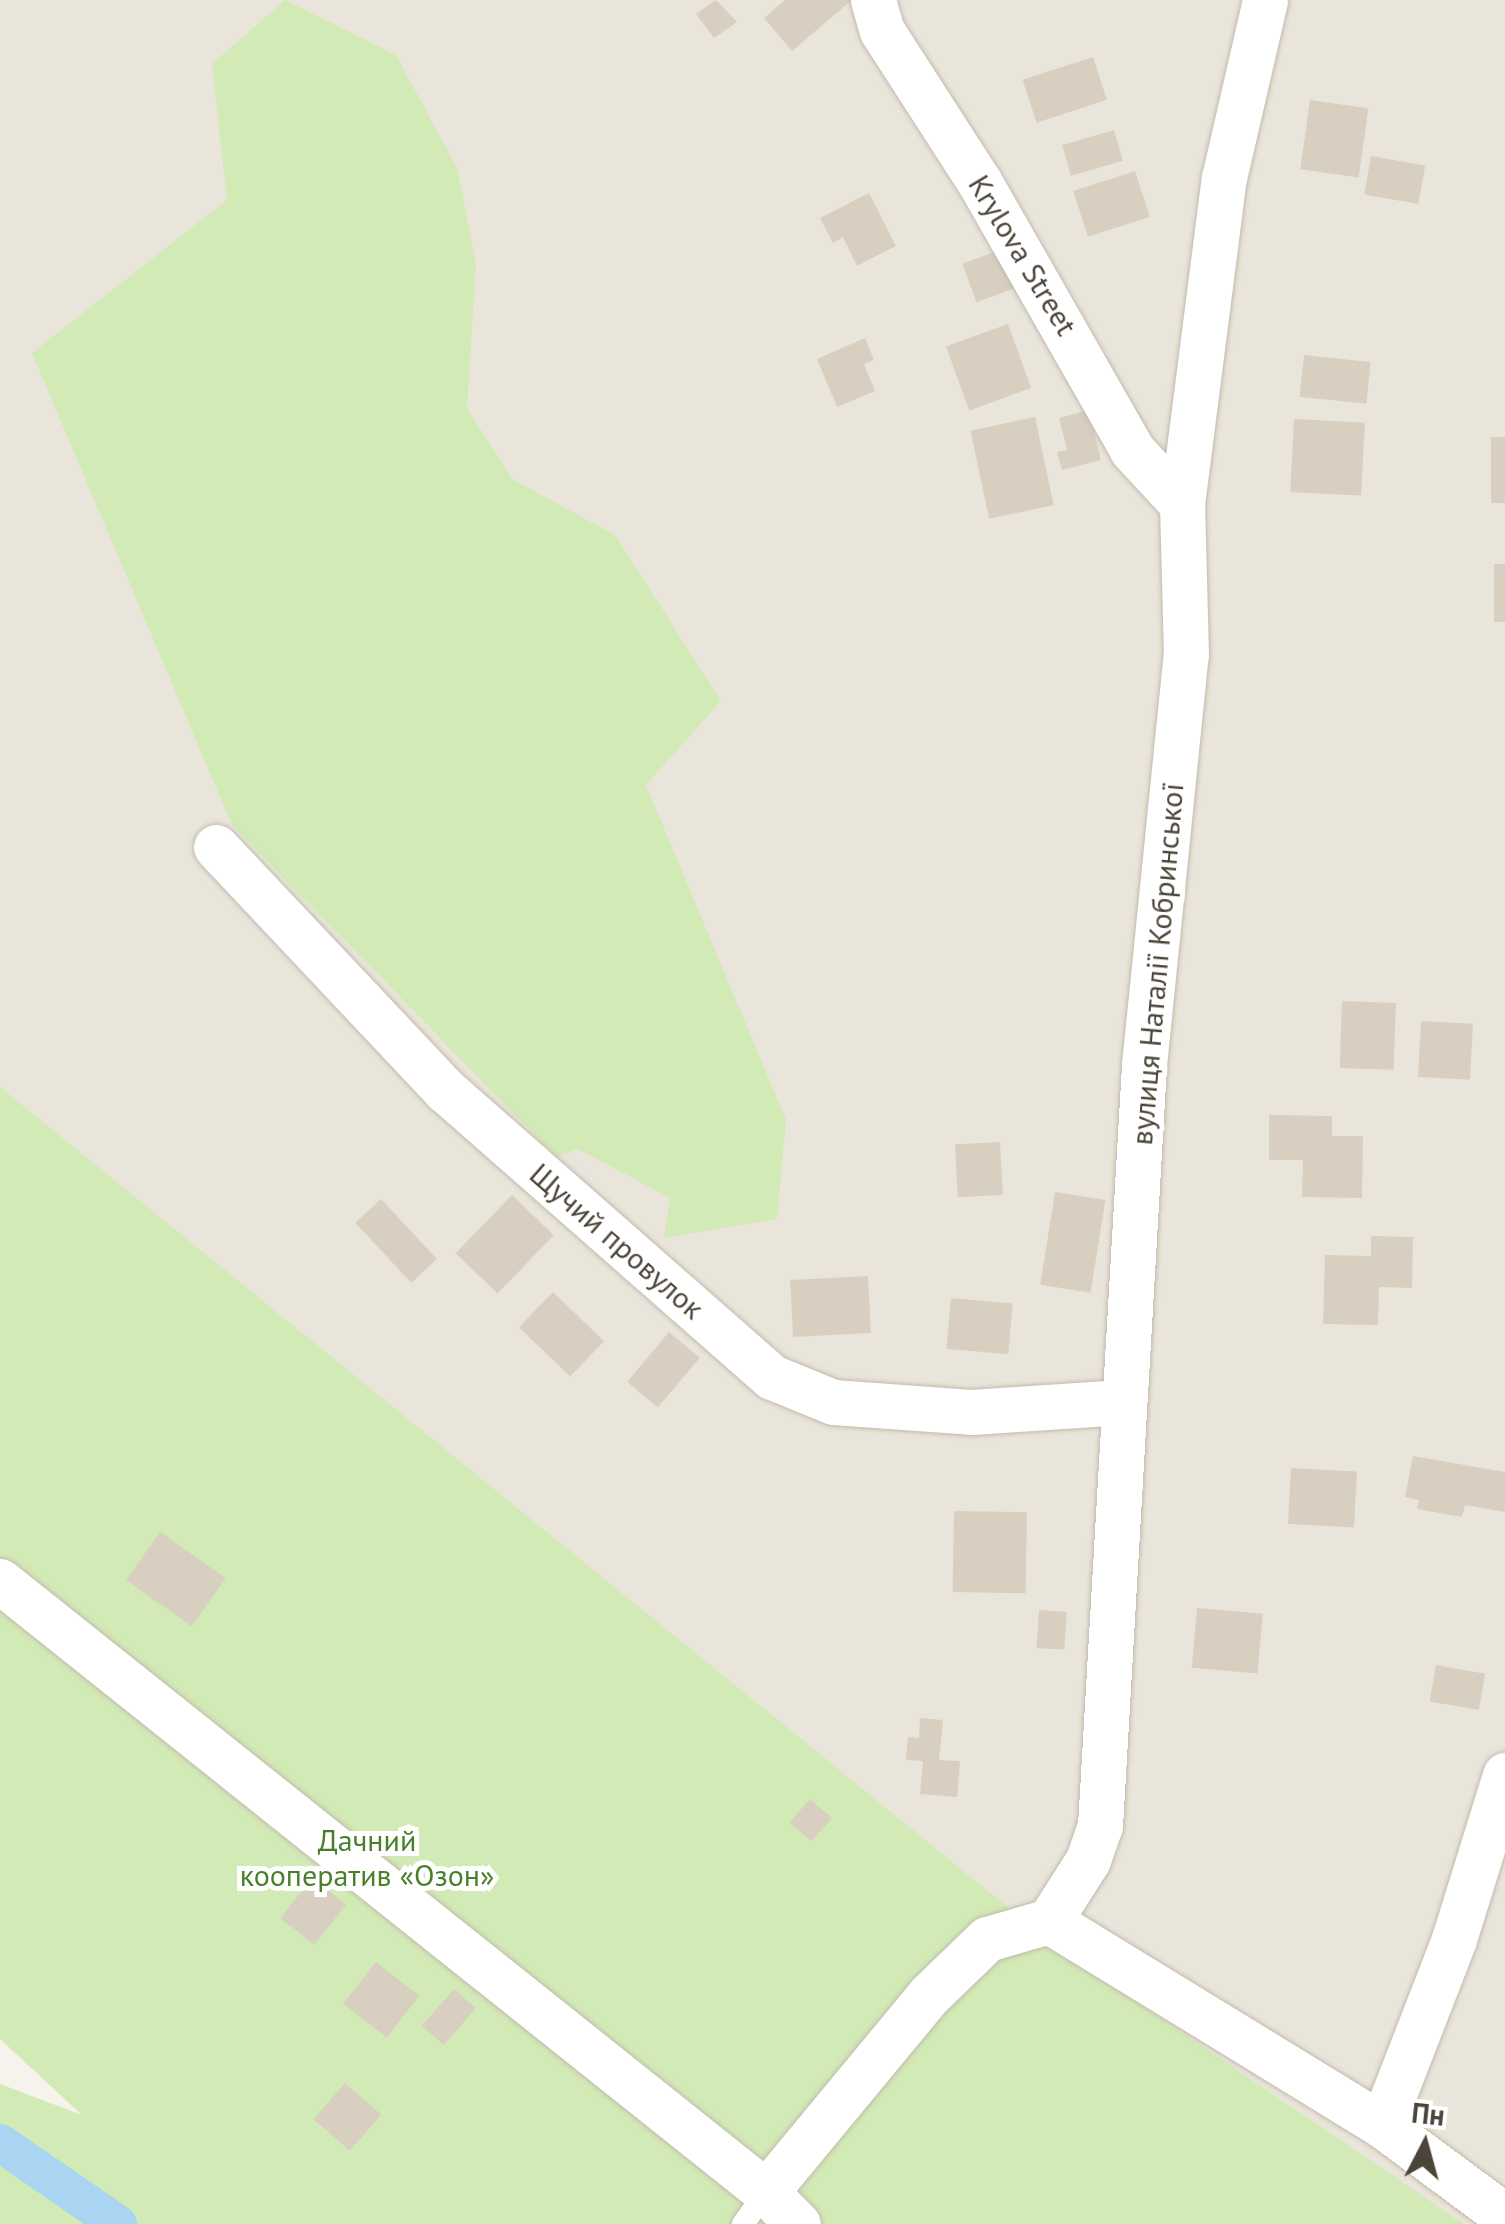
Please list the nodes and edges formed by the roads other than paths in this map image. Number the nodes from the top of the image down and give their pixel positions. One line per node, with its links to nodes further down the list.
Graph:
1 (873, 0): 3 (street, Krylova Street)
2 (1265, 0): 3 (street, вулиця Наталії Кобринської)
3 (1182, 504): 5 (street, вулиця Наталії Кобринської)
4 (216, 847): 5 (street, Щучий провулок)
5 (1123, 1402): 8 (street, вулиця Наталії Кобринської)
6 (0, 1581): 10 (street)
7 (1505, 1775): 9 (street)
8 (1049, 1921): 9 (street); 10 (street)
9 (1382, 2125): 11 (street)
10 (754, 2208): 12 (street)
11 (1505, 2216)
12 (798, 2224)

